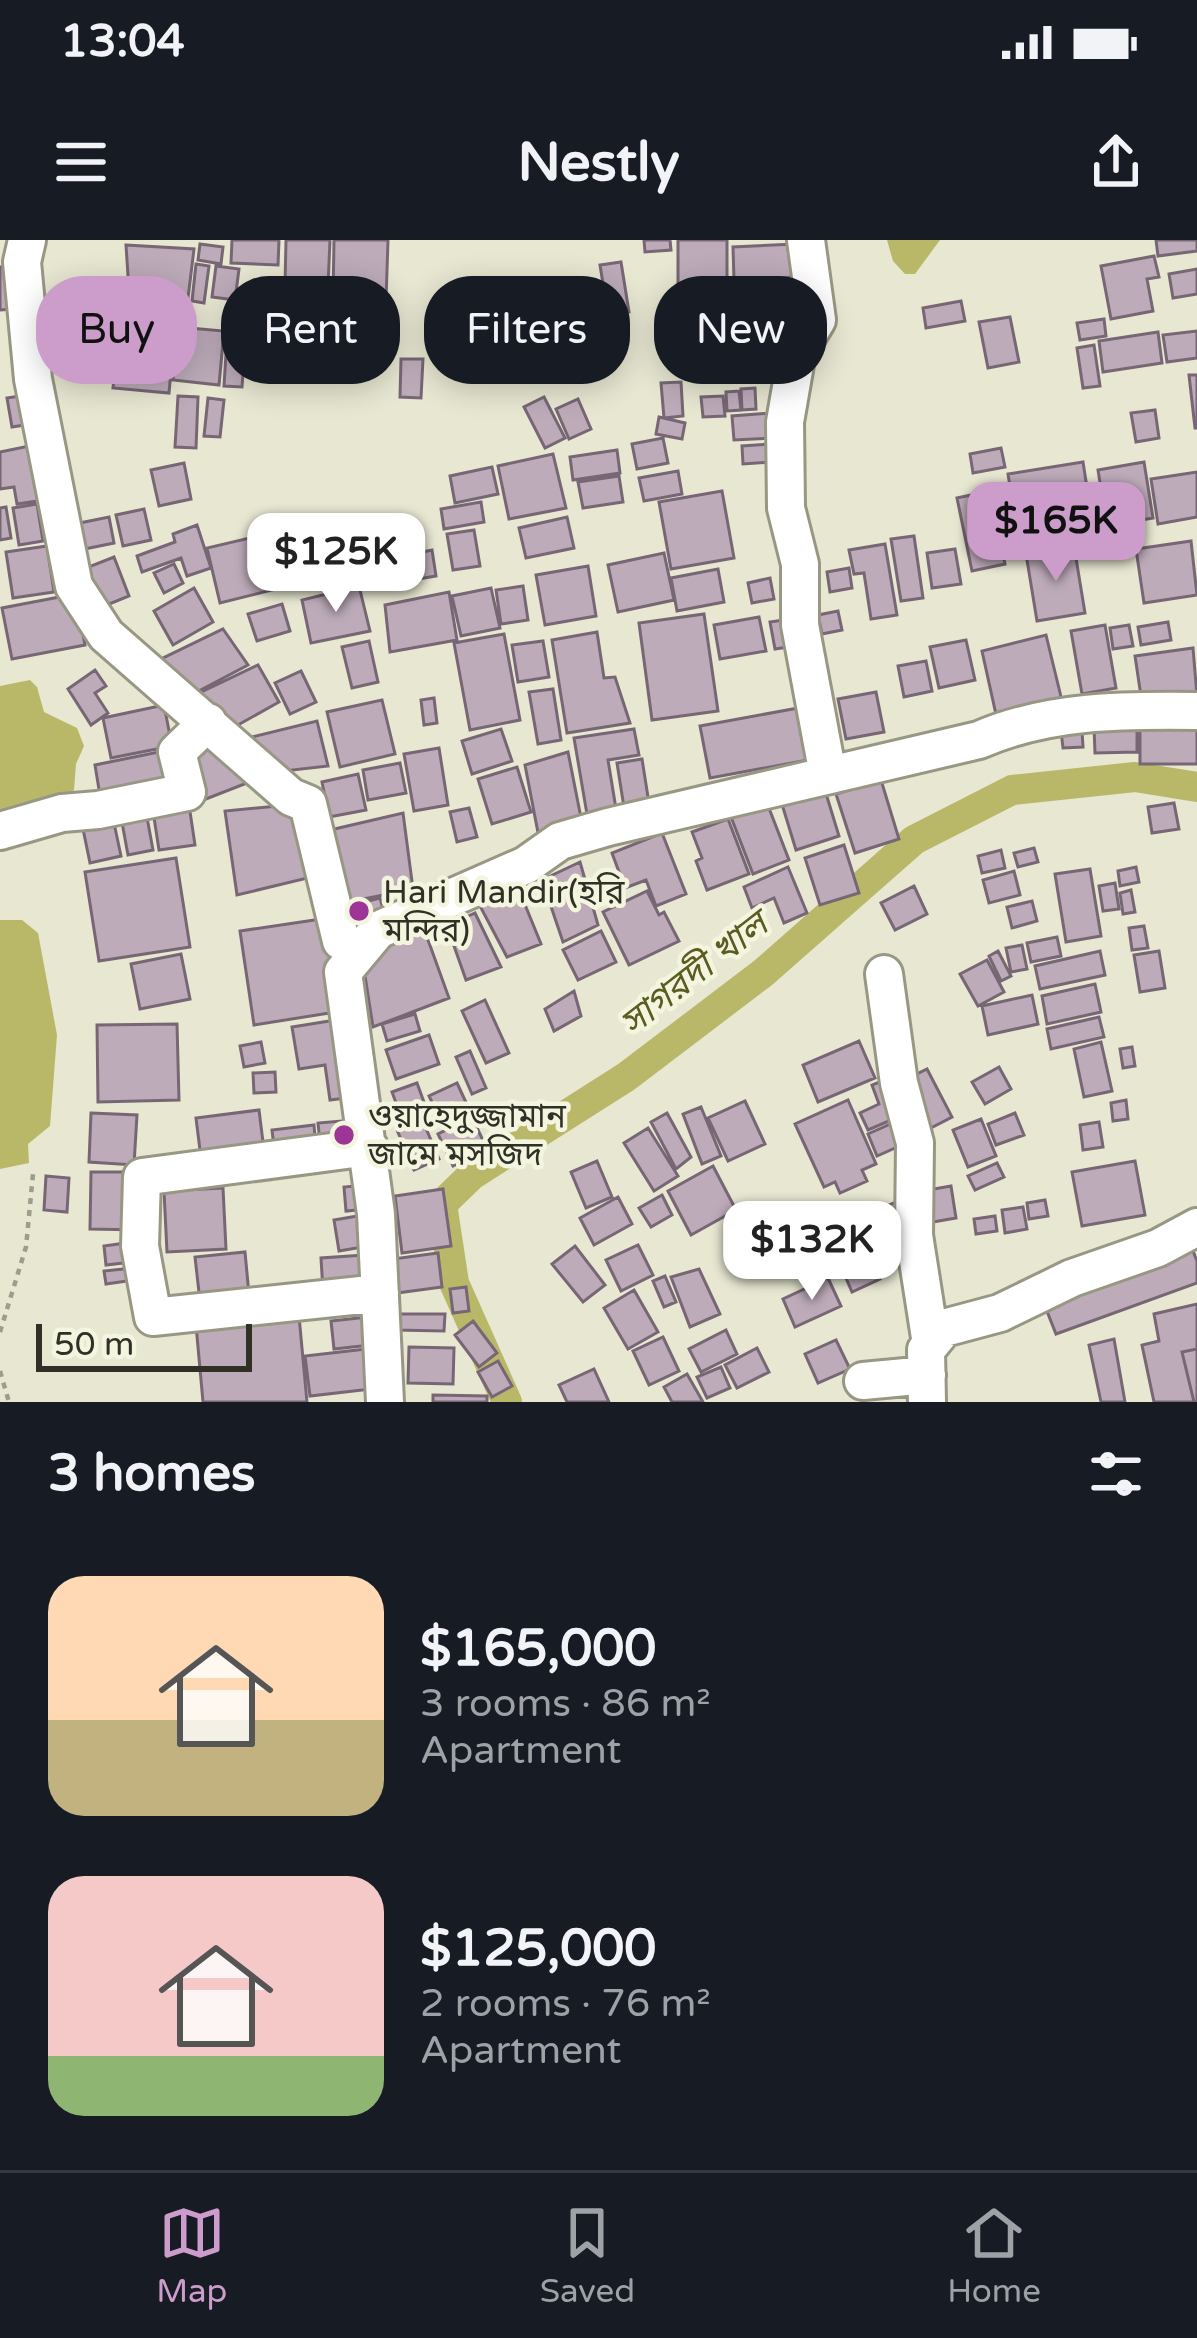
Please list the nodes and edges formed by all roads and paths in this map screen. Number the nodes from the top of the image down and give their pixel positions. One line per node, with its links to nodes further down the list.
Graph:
1 (27, 240): 4 (street)
2 (806, 240): 5 (street)
3 (1197, 711): 5 (street)
4 (208, 722): 6 (street); 7 (street)
5 (828, 775): 7 (street)
6 (0, 831)
7 (357, 952): 9 (street)
8 (884, 974): 15 (street)
9 (369, 1147): 12 (street); 12 (street)
10 (33, 1174): 13 (path)
11 (1197, 1227): 15 (street)
12 (380, 1293): 18 (street)
13 (0, 1332)
14 (0, 1371): 17 (path)
15 (928, 1374): 16 (street)
16 (863, 1381)
17 (9, 1402)
18 (385, 1402)

